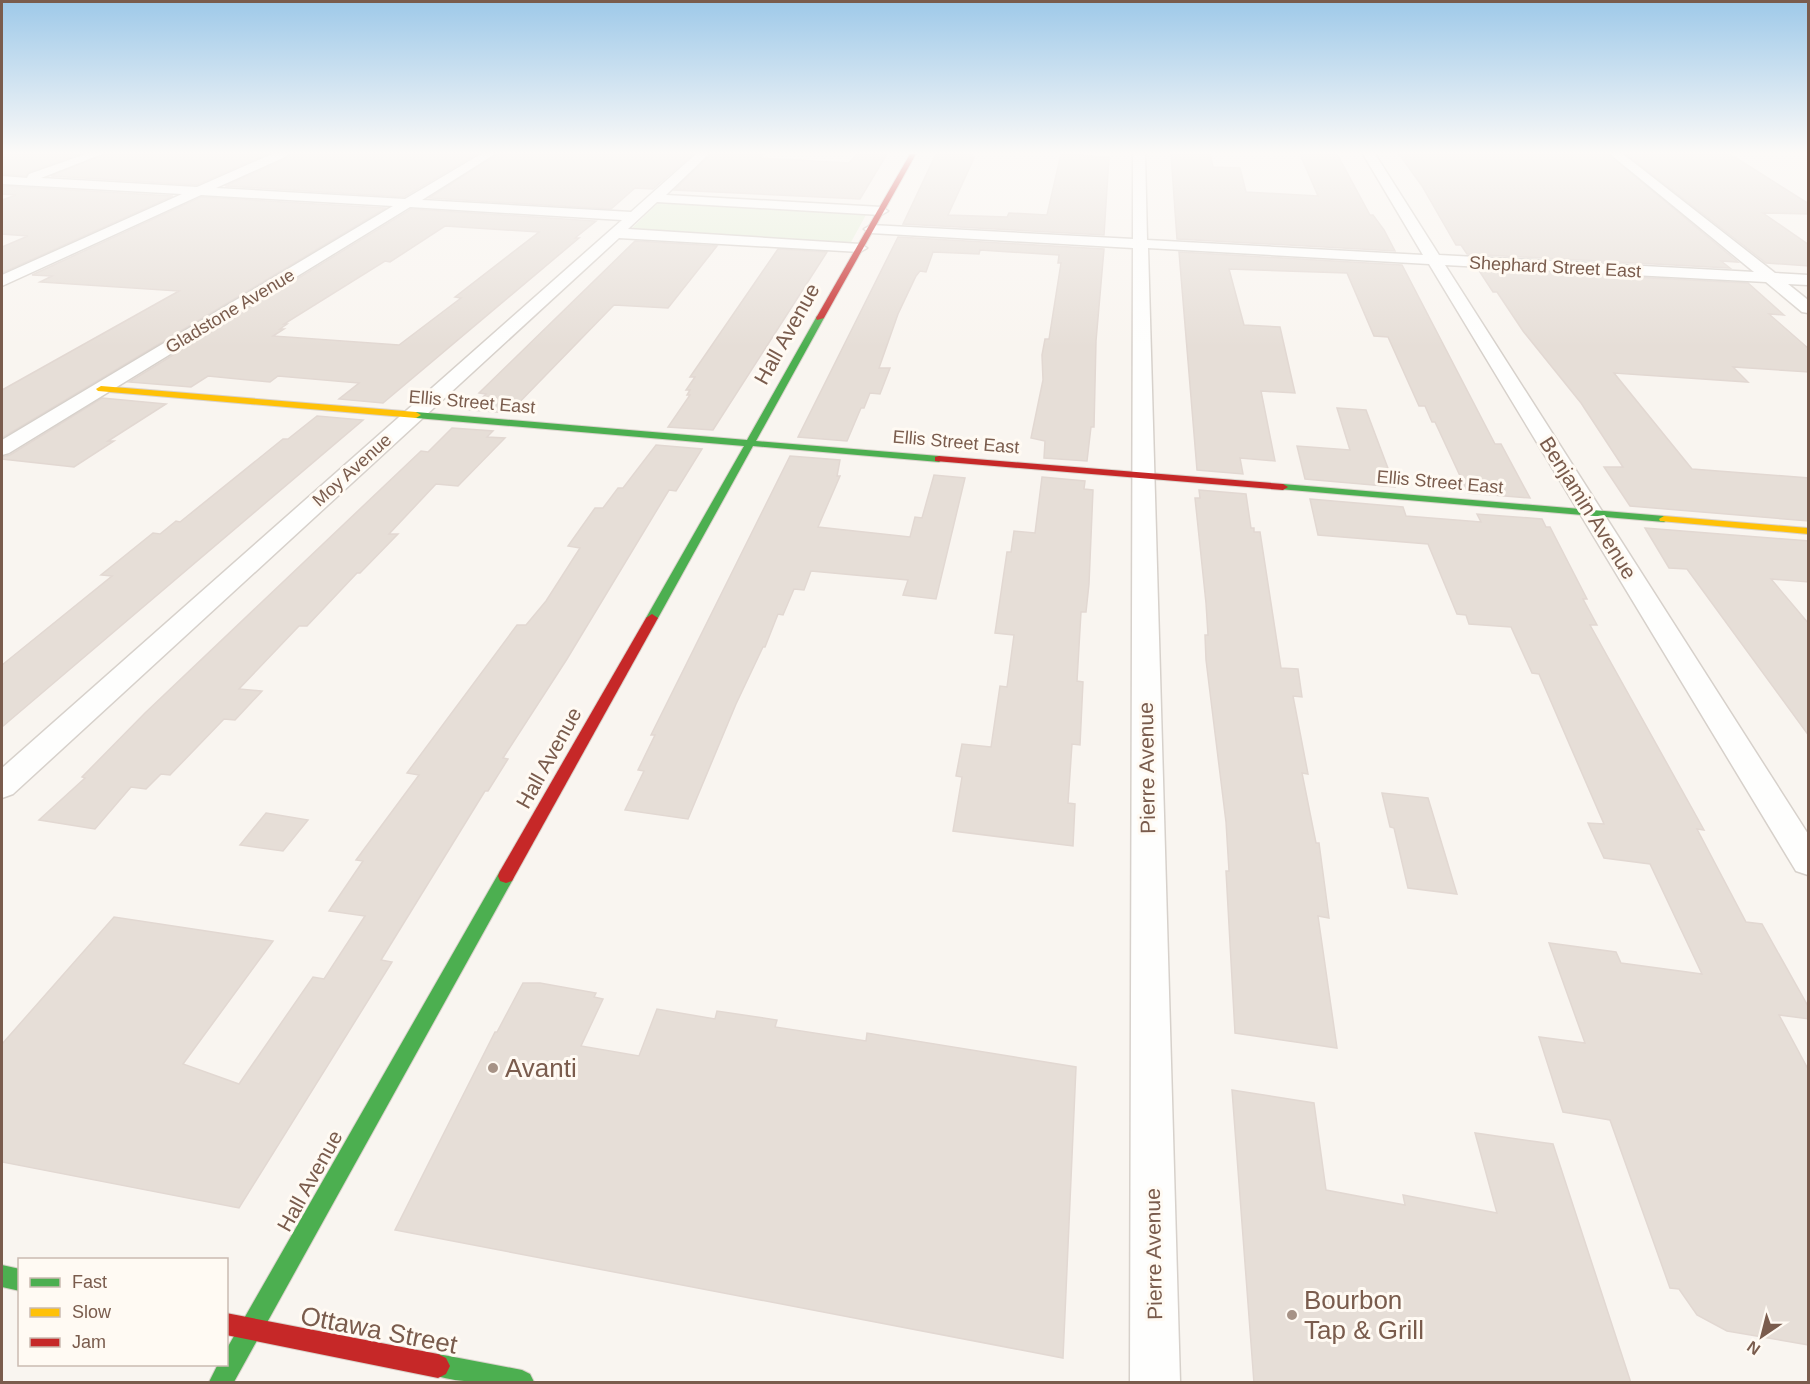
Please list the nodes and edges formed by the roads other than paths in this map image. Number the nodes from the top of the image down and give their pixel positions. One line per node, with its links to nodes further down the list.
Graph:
1 (138, 219): 15 (street)
2 (381, 219): 17 (street, Gladstone Avenue)
3 (630, 219): 9 (street, Moy Avenue)
4 (877, 219): 8 (street, Hall Avenue)
5 (1140, 219): 10 (street, Pierre Avenue)
6 (1410, 219): 12 (street, Benjamin Avenue)
7 (1697, 219): 13 (street)
8 (871, 229): 10 (street, Shephard Street East); 11 (street, Hall Avenue)
9 (615, 233): 11 (street); 18 (street, Moy Avenue)
10 (1140, 244): 12 (street, Shephard Street East); 21 (street, Pierre Avenue)
11 (860, 248): 19 (street, Hall Avenue)
12 (1436, 261): 13 (street, Shephard Street East); 22 (street, Benjamin Avenue)
13 (1771, 278): 14 (street, Shephard Street East); 16 (street)
14 (1809, 280)
15 (2, 281)
16 (1809, 308)
17 (101, 389): 18 (street, Ellis Street East); 20 (street, Gladstone Avenue)
18 (413, 415): 19 (street, Ellis Street East); 24 (street, Moy Avenue)
19 (750, 443): 21 (street, Ellis Street East); 29 (street, Hall Avenue)
20 (2, 449)
21 (1143, 476): 22 (street, Ellis Street East); 32 (street, Pierre Avenue)
22 (1590, 513): 23 (street, Ellis Street East); 25 (street, Benjamin Avenue)
23 (1809, 531)
24 (2, 786)
25 (1809, 861)
26 (2, 1276): 27 (street)
27 (18, 1280)
28 (228, 1324): 29 (street, Ottawa Street)
29 (251, 1330): 30 (street, Hall Avenue); 31 (street, Ottawa Street)
30 (221, 1383)
31 (522, 1383)
32 (1155, 1383)

